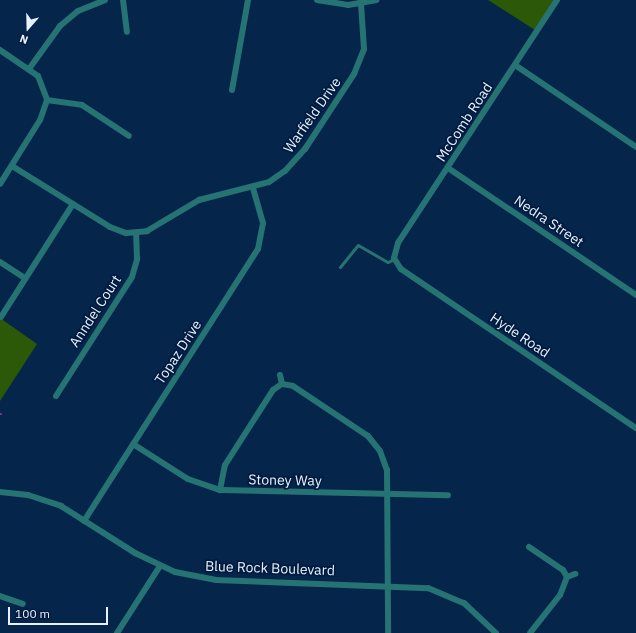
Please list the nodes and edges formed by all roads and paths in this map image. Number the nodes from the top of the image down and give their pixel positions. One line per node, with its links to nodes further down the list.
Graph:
1 (105, 0): 11 (street)
2 (123, 0): 8 (street)
3 (248, 0): 12 (street)
4 (317, 0): 7 (street)
5 (377, 0): 7 (street)
6 (557, 0): 10 (street, McComb Road)
7 (361, 4): 19 (street, Warfield Drive)
8 (127, 32)
9 (0, 50): 11 (street)
10 (515, 65): 15 (street); 17 (street, McComb Road)
11 (29, 69): 13 (street)
12 (232, 90)
13 (47, 100): 14 (street); 16 (street)
14 (129, 136)
15 (636, 147)
16 (12, 166): 18 (street); 20 (street)
17 (448, 168): 22 (street, McComb Road); 26 (street, Nedra Street)
18 (0, 184)
19 (253, 188): 21 (street, Warfield Drive); 32 (street, Topaz Drive)
20 (73, 204): 21 (street); 25 (street)
21 (136, 234): 30 (street, Anndel Court)
22 (394, 259): 24 (lane); 31 (street, Hyde Road)
23 (0, 262): 25 (street)
24 (340, 267)
25 (25, 278): 27 (street)
26 (636, 295)
27 (1, 317)
28 (280, 375): 29 (street)
29 (282, 384): 33 (street); 35 (street)
30 (56, 396)
31 (636, 428)
32 (133, 444): 33 (street, Stoney Way); 37 (street, Topaz Drive)
33 (220, 490): 35 (street, Stoney Way)
34 (0, 492): 37 (street, Blue Rock Boulevard)
35 (387, 494): 36 (street, Stoney Way); 42 (street)
36 (448, 494)
37 (84, 521): 39 (street, Blue Rock Boulevard)
38 (529, 547): 41 (street)
39 (160, 566): 42 (street, Blue Rock Boulevard); 45 (street)
40 (575, 574): 41 (street)
41 (567, 577): 48 (street)
42 (386, 584): 46 (street); 47 (street, Blue Rock Boulevard)
43 (0, 596): 44 (street)
44 (23, 604)
45 (117, 633)
46 (388, 633)
47 (496, 633)
48 (530, 633)

